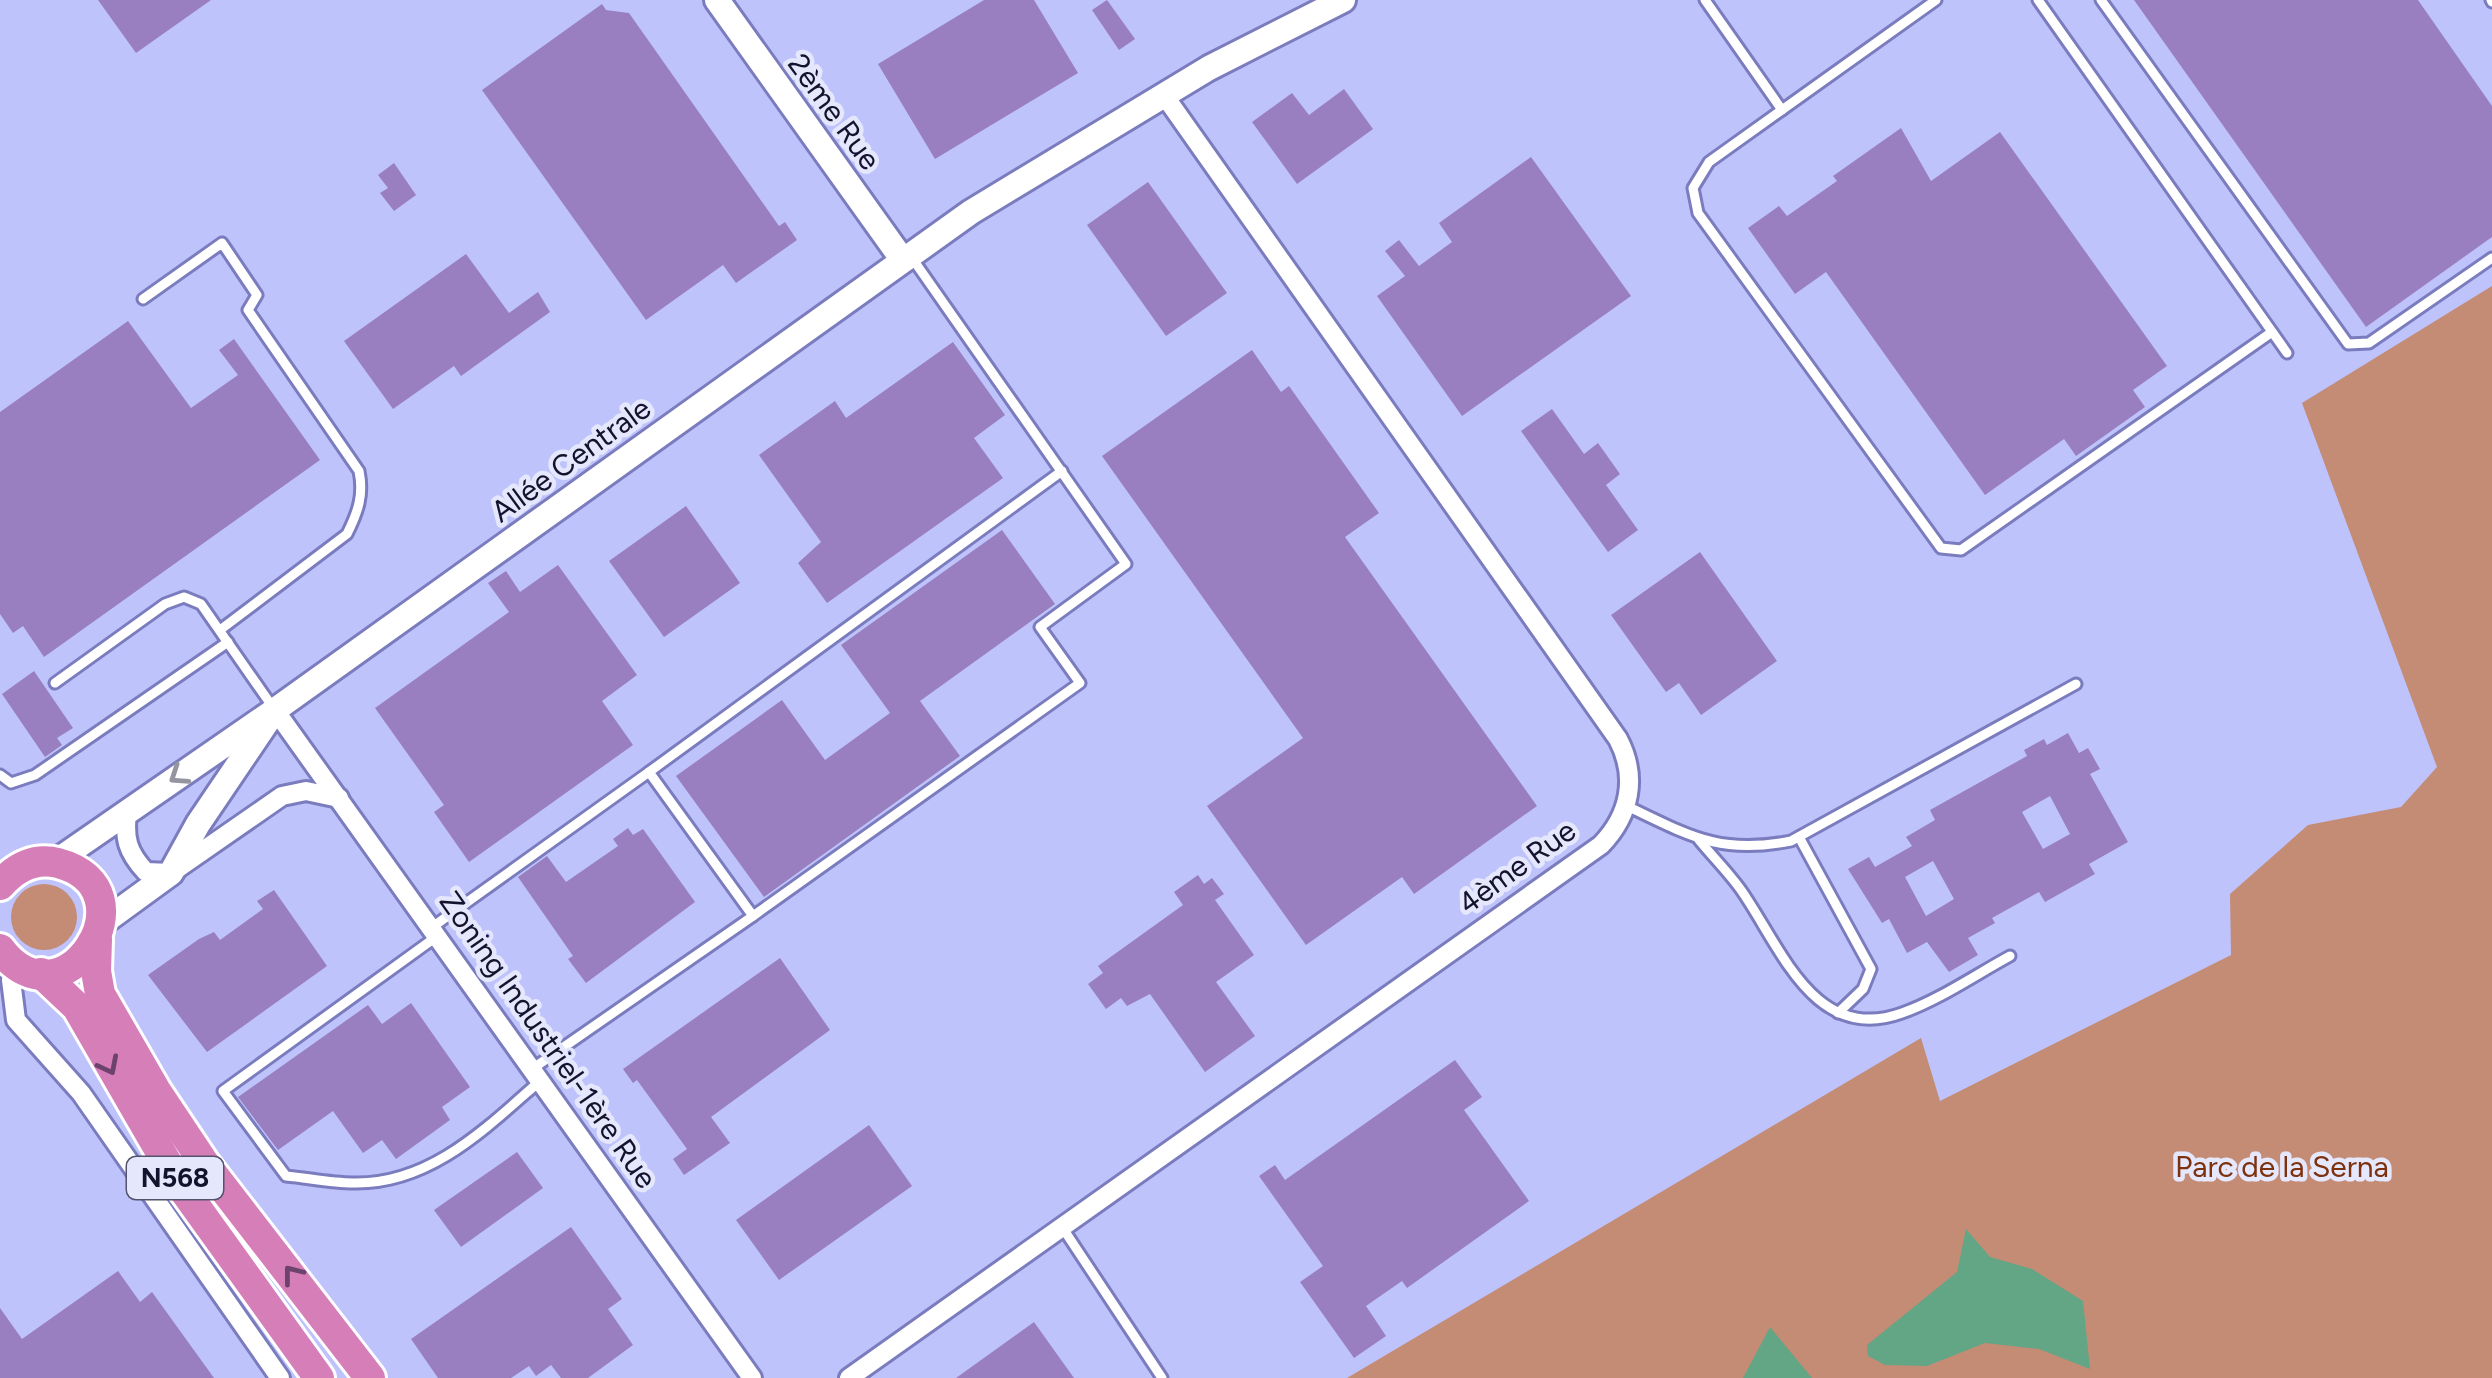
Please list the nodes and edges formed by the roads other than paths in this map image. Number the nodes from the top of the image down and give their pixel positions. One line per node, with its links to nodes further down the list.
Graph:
1 (717, 0): 9 (street, 2ème Rue)
2 (1343, 0): 7 (street)
3 (1705, 0): 8 (lane)
4 (1936, 0): 8 (lane)
5 (2038, 0): 12 (lane)
6 (2102, 0): 10 (lane)
7 (1164, 95): 9 (street, Allée Centrale); 23 (street)
8 (1782, 110): 12 (lane)
9 (906, 256): 14 (lane); 19 (street, Allée Centrale)
10 (2492, 258)
11 (143, 299): 15 (lane)
12 (2272, 332): 13 (lane)
13 (2287, 353)
14 (1062, 471): 20 (lane); 31 (lane)
15 (220, 630): 16 (lane); 17 (lane)
16 (228, 642): 19 (lane); 21 (lane)
17 (55, 683)
18 (2076, 684): 25 (lane)
19 (275, 710): 22 (street, Zoning Industriel-1ère Rue); 24 (street, Allée Centrale, one-way to 24); 29 (street)
20 (650, 772): 31 (lane); 33 (lane)
21 (0, 775)
22 (339, 797): 29 (street); 33 (street, Zoning Industriel-1ère Rue)
23 (1627, 806): 26 (lane); 38 (street, 4ème Rue)
24 (127, 812): 28 (street, Allée Centrale); 29 (street)
25 (1799, 837): 26 (lane); 36 (lane)
26 (1699, 840): 36 (lane)
27 (0, 848): 28 (highway, N568)
28 (43, 863): 30 (highway); 32 (highway, N568)
29 (171, 873): 32 (street)
30 (0, 886)
31 (753, 916): 37 (lane)
32 (99, 932): 35 (highway); 41 (highway, N568, one-way to 32)
33 (434, 932): 37 (street, Zoning Industriel-1ère Rue); 37 (lane)
34 (2010, 956): 36 (lane)
35 (12, 959): 39 (street); 40 (highway, N568, one-way to 40)
36 (1838, 1013)
37 (536, 1075): 42 (street, Zoning Industriel-1ère Rue)
38 (1062, 1227): 43 (street, 4ème Rue); 44 (lane)
39 (280, 1378)
40 (319, 1378)
41 (370, 1378)
42 (752, 1378)
43 (849, 1378)
44 (1162, 1378)

